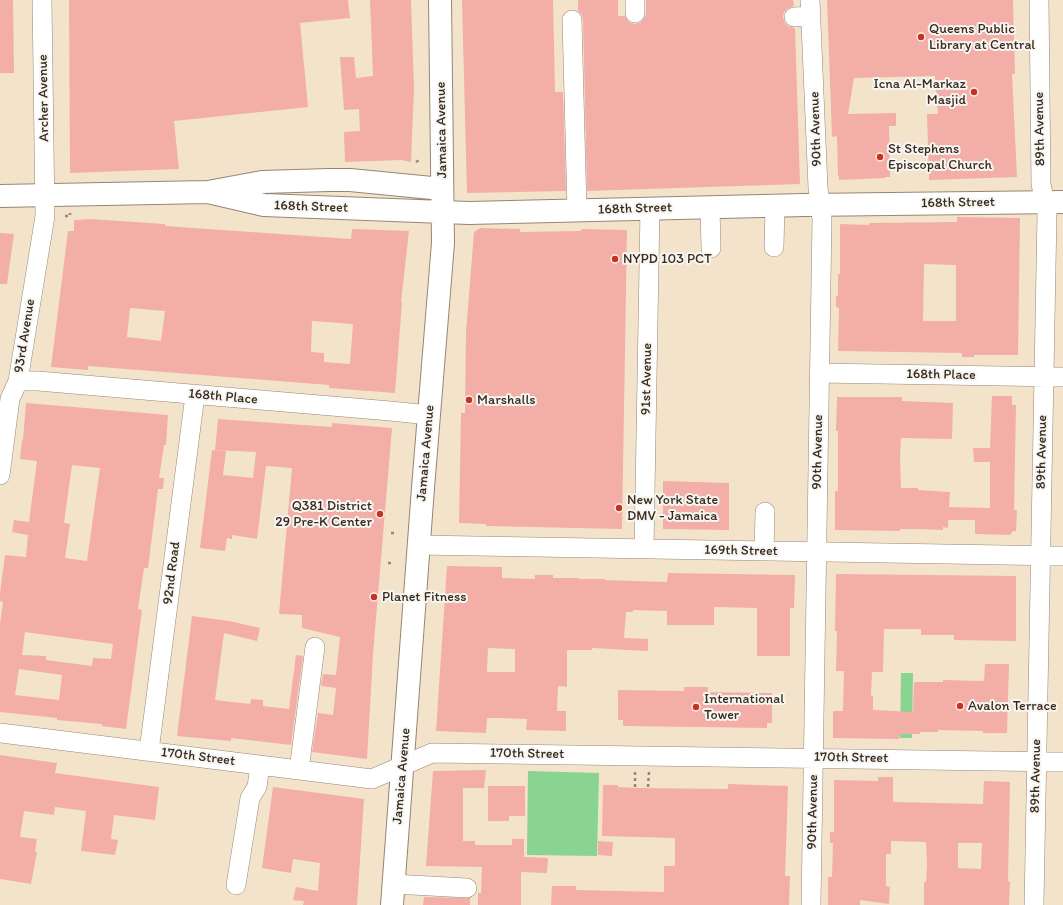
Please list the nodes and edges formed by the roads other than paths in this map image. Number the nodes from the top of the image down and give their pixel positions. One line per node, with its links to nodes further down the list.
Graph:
1 (42, 0): 9 (street, Archer Avenue)
2 (440, 0): 6 (main road, Jamaica Avenue)
3 (1039, 0): 10 (street, 89th Avenue)
4 (805, 11): 12 (street, 90th Avenue)
5 (572, 20): 15 (street)
6 (442, 189): 7 (main road, 168th Street); 16 (main road, Jamaica Avenue)
7 (208, 192): 9 (main road, 168th Street); 16 (main road, 168th Street)
8 (0, 196): 9 (main road, 168th Street)
9 (44, 196): 22 (street, 93rd Avenue)
10 (1054, 202): 12 (main road, 168th Street); 20 (street, 89th Avenue)
11 (775, 205): 12 (main road, 168th Street); 13 (main road, 168th Street); 17 (street)
12 (820, 205): 19 (street, 90th Avenue)
13 (710, 207): 14 (main road, 168th Street); 18 (street)
14 (650, 208): 15 (main road, 168th Street); 28 (street, 91st Avenue)
15 (577, 210): 16 (main road, 168th Street)
16 (443, 212): 24 (main road, Jamaica Avenue)
17 (774, 247)
18 (711, 248)
19 (819, 373): 20 (street, 168th Place); 30 (street, 90th Avenue)
20 (1044, 377): 21 (street, 168th Place); 31 (street, 89th Avenue)
21 (1063, 377)
22 (18, 381): 23 (street, 168th Place); 25 (street, 93rd Avenue)
23 (195, 395): 24 (street, 168th Place); 35 (street, 92nd Road)
24 (429, 415): 27 (main road, Jamaica Avenue)
25 (0, 475)
26 (765, 512): 29 (street)
27 (418, 545): 28 (street, 169th Street); 40 (main road, Jamaica Avenue)
28 (644, 549): 29 (street, 169th Street)
29 (764, 551): 30 (street, 169th Street)
30 (817, 552): 31 (street, 169th Street); 36 (street, 90th Avenue)
31 (1040, 556): 32 (street, 169th Street); 37 (street, 89th Avenue)
32 (1063, 556)
33 (315, 647): 41 (street)
34 (0, 733): 35 (street, 170th Street)
35 (149, 751): 39 (street, 170th Street)
36 (814, 758): 37 (street, 170th Street); 40 (street, 170th Street); 45 (street, 90th Avenue)
37 (1037, 762): 38 (street, 170th Street); 46 (street, 89th Avenue)
38 (1063, 762)
39 (260, 765): 41 (street, 170th Street); 42 (street)
40 (402, 766): 41 (street, 170th Street); 44 (main road, Jamaica Avenue)
41 (299, 770)
42 (236, 885)
43 (467, 888): 44 (street)
44 (392, 894)
45 (811, 905)
46 (1034, 905)

